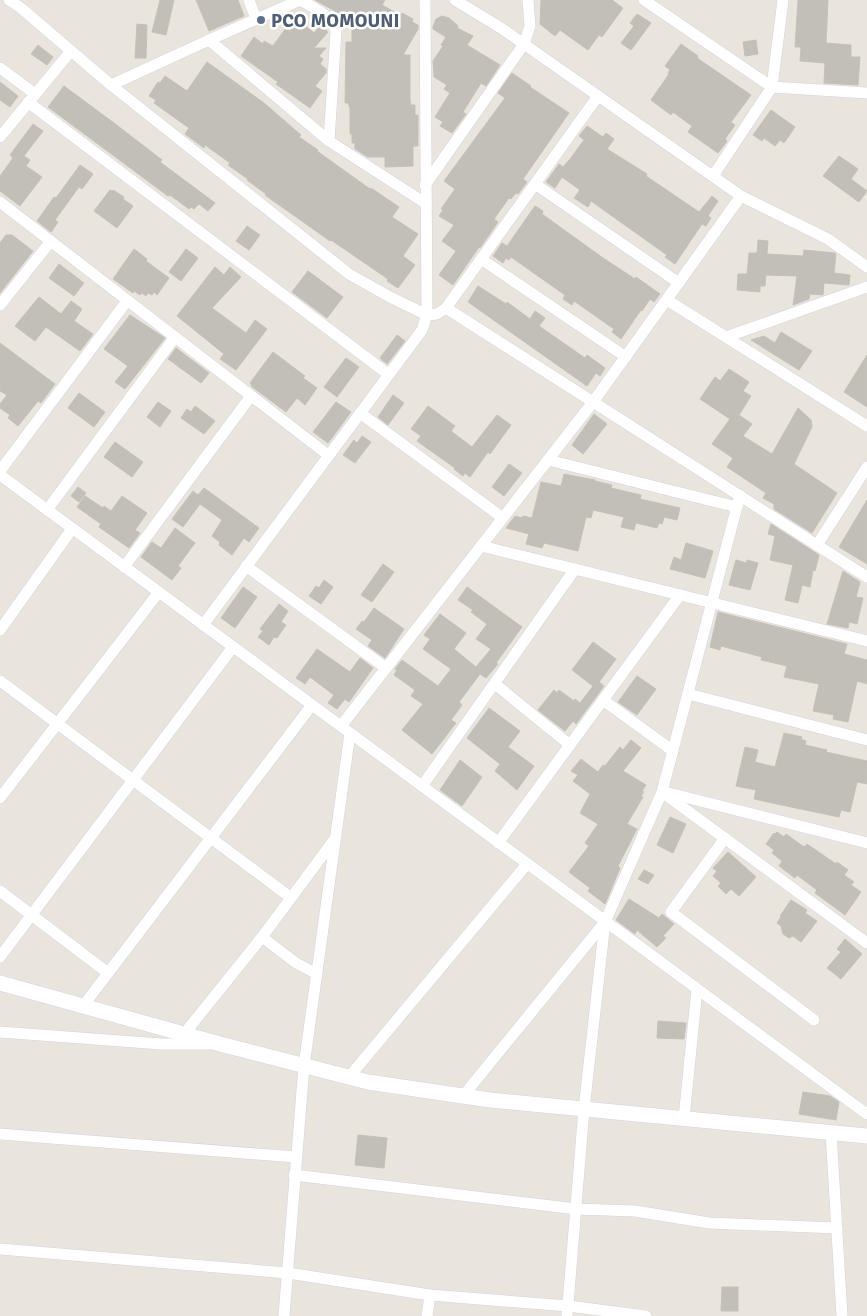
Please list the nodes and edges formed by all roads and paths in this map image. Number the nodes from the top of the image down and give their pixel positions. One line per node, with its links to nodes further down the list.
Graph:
1 (9, 0): 12 (street)
2 (249, 0): 9 (street)
3 (300, 0): 9 (street); 20 (street)
4 (425, 0): 23 (street)
5 (456, 0): 11 (street)
6 (528, 0): 11 (street)
7 (644, 0): 15 (street)
8 (783, 0): 15 (street)
9 (256, 19): 10 (street)
10 (209, 40): 14 (street); 20 (street)
11 (524, 44): 17 (street); 23 (street)
12 (71, 51): 14 (street); 18 (street)
13 (0, 68): 18 (street)
14 (112, 85): 36 (street)
15 (772, 87): 16 (street); 21 (street)
16 (867, 93)
17 (598, 96): 21 (street); 22 (street)
18 (31, 98): 19 (street); 40 (street)
19 (0, 137)
20 (329, 142): 26 (street)
21 (712, 176): 24 (street)
22 (535, 184): 28 (street); 30 (street)
23 (425, 185): 26 (street)
24 (741, 196): 29 (street); 30 (street)
25 (0, 202): 27 (street)
26 (425, 203): 36 (street)
27 (51, 241): 32 (street); 34 (street)
28 (481, 259): 35 (street); 39 (street)
29 (866, 266)
30 (679, 283): 33 (street)
31 (867, 287): 38 (street)
32 (128, 300): 37 (street); 48 (street)
33 (667, 300): 38 (street); 39 (street)
34 (0, 306)
35 (446, 308): 36 (street); 42 (street)
36 (427, 315): 40 (street)
37 (175, 337): 41 (street); 52 (street)
38 (726, 337): 44 (street)
39 (626, 357): 42 (street)
40 (388, 374): 43 (street)
41 (251, 396): 45 (street); 58 (street)
42 (593, 402): 46 (street); 50 (street)
43 (360, 413): 45 (street); 53 (street)
44 (867, 426)
45 (328, 456): 57 (street)
46 (548, 460): 51 (street); 53 (street)
47 (867, 467): 55 (street)
48 (0, 471)
49 (0, 475): 52 (street)
50 (740, 494): 51 (street); 55 (street)
51 (737, 507): 63 (street)
52 (47, 510): 54 (street)
53 (503, 518): 56 (street)
54 (72, 529): 58 (street); 65 (street)
55 (817, 545): 60 (street)
56 (482, 546): 59 (street); 68 (street)
57 (246, 566): 64 (street); 68 (street)
58 (124, 567): 61 (street)
59 (576, 569): 62 (street); 70 (street)
60 (867, 577)
61 (159, 592): 64 (street); 74 (street)
62 (680, 595): 63 (street); 72 (street)
63 (712, 603): 66 (street); 71 (street)
64 (202, 625): 67 (street)
65 (0, 630)
66 (867, 641)
67 (233, 647): 73 (street); 79 (street)
68 (386, 668): 75 (street)
69 (0, 682): 74 (street)
70 (494, 684): 77 (street); 80 (street)
71 (688, 694): 76 (street); 78 (street)
72 (603, 700): 77 (street); 78 (street)
73 (312, 705): 75 (street); 83 (street)
74 (57, 724): 79 (street); 82 (street)
75 (345, 730): 80 (street); 85 (street)
76 (867, 740)
77 (570, 745): 86 (street)
78 (673, 751): 81 (street)
79 (133, 780): 83 (street); 91 (street)
80 (422, 786): 86 (street)
81 (662, 792): 84 (street); 87 (street); 92 (street)
82 (0, 798)
83 (210, 838): 90 (street); 96 (street)
84 (725, 838): 94 (street); 101 (street)
85 (335, 839): 90 (street); 97 (street)
86 (498, 843): 88 (street)
87 (867, 843)
88 (527, 864): 92 (street); 106 (street)
89 (0, 891): 91 (street)
90 (290, 897): 93 (street)
91 (32, 915): 95 (street); 96 (street)
92 (605, 922): 99 (street); 107 (street); 108 (street)
93 (262, 937): 97 (street); 103 (street)
94 (867, 943)
95 (0, 958)
96 (108, 973): 100 (street)
97 (317, 974): 105 (street)
98 (0, 983): 100 (street)
99 (697, 989): 109 (street); 110 (street)
100 (83, 1006): 103 (street)
101 (814, 1020)
102 (0, 1032): 104 (street)
103 (184, 1034): 104 (street)
104 (220, 1044): 105 (street)
105 (304, 1066): 106 (street); 114 (street)
106 (349, 1077): 107 (street)
107 (463, 1096): 108 (street)
108 (584, 1109): 110 (street); 116 (street)
109 (867, 1114)
110 (684, 1118): 111 (street)
111 (831, 1132): 113 (street); 117 (street)
112 (0, 1134): 114 (street)
113 (867, 1136)
114 (296, 1157): 115 (street)
115 (294, 1175): 116 (street); 119 (street)
116 (576, 1209): 117 (street); 121 (street)
117 (837, 1228): 125 (street)
118 (0, 1249): 119 (street)
119 (288, 1274): 120 (street); 122 (street)
120 (430, 1295): 121 (street); 123 (street)
121 (568, 1311): 124 (street)
122 (284, 1316)
123 (427, 1316)
124 (646, 1316)
125 (842, 1316)

